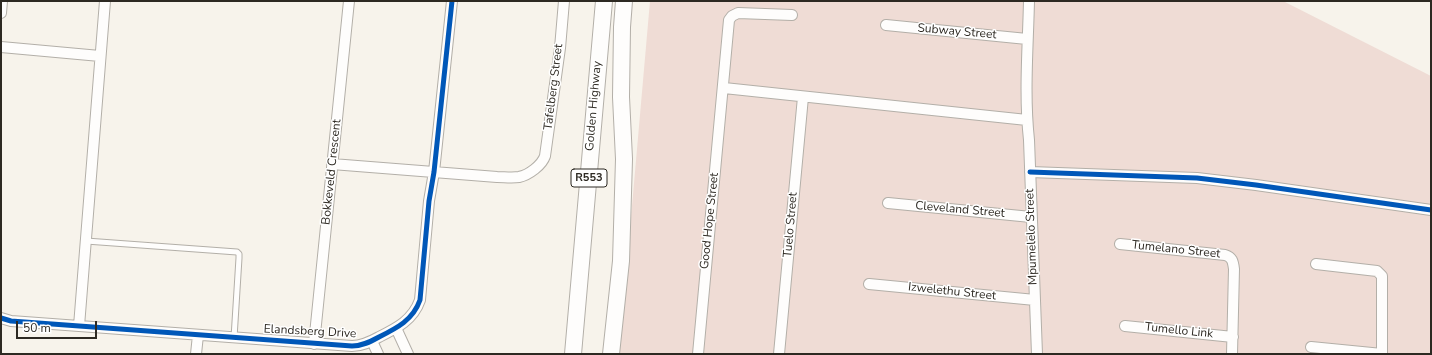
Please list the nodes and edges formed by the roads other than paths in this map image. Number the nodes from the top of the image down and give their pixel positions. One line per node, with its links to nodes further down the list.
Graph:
1 (2, 1): 9 (street)
2 (105, 1): 14 (street)
3 (349, 1): 18 (street, Bokkeveld Crescent)
4 (452, 1): 19 (street, Elandsberg Drive)
5 (564, 1): 19 (street, Tafelberg Street)
6 (604, 1): 42 (main road, Golden Highway / R553)
7 (624, 1): 43 (main road, Golden Highway / R553)
8 (1029, 1): 12 (street, Mpumelelo Street)
9 (1, 13)
10 (792, 15): 15 (street, Good Hope Street)
11 (886, 25): 12 (street, Subway Street)
12 (1027, 38): 17 (street, Mpumelelo Street)
13 (1, 47): 14 (street)
14 (100, 56): 24 (street)
15 (724, 88): 16 (street); 44 (street, Good Hope Street)
16 (803, 97): 17 (street); 45 (street, Tuelo Street)
17 (1027, 120): 20 (street, Mpumelelo Street)
18 (332, 164): 19 (street); 37 (street, Bokkeveld Crescent)
19 (434, 172): 32 (street, Elandsberg Drive)
20 (1030, 172): 22 (street); 23 (street, Mpumelelo Street)
21 (888, 203): 23 (street, Cleveland Street)
22 (1431, 210)
23 (1031, 217): 28 (street, Mpumelelo Street)
24 (86, 241): 30 (street); 35 (lane)
25 (1120, 244): 34 (street, Tumelano Street)
26 (1316, 264): 48 (street)
27 (869, 284): 28 (street, Izwelethu Street)
28 (1035, 300): 46 (street, Mpumelelo Street)
29 (1, 318): 30 (street, Elandsberg Drive)
30 (79, 326): 33 (street, Elandsberg Drive)
31 (1125, 326): 34 (street, Tumello Link)
32 (396, 328): 36 (street, Elandsberg Drive); 41 (street)
33 (198, 335): 35 (street, Elandsberg Drive); 39 (street)
34 (1233, 337): 47 (street, Tumelano Street)
35 (234, 338): 37 (street, Elandsberg Drive)
36 (372, 341): 37 (street, Elandsberg Drive); 40 (street)
37 (314, 344)
38 (1311, 347): 48 (street)
39 (196, 354)
40 (378, 354)
41 (408, 354)
42 (573, 354)
43 (611, 354)
44 (698, 354)
45 (779, 354)
46 (1037, 354)
47 (1232, 354)
48 (1382, 354)

